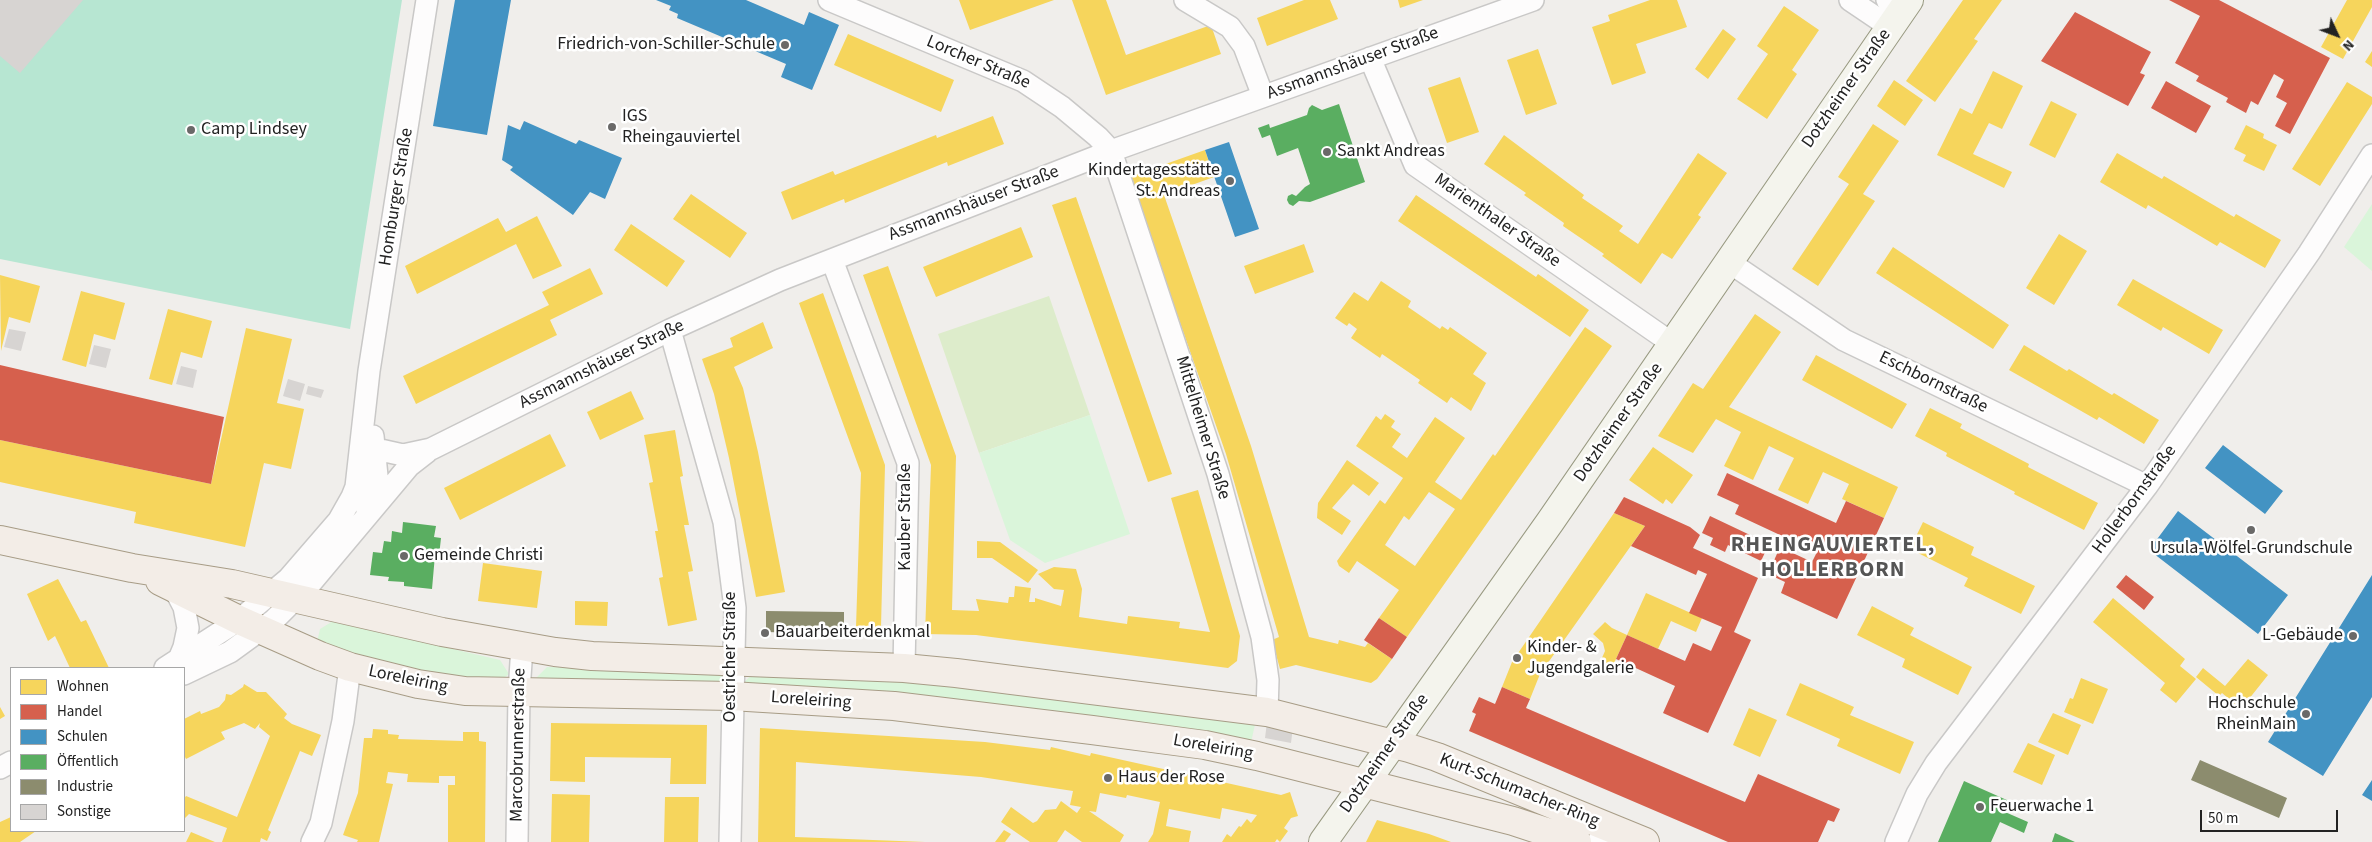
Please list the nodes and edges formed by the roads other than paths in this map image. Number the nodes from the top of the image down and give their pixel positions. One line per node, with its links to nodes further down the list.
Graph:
1 (427, 0): 15 (street, Homburger Straße)
2 (829, 0): 9 (street, Lorcher Straße)
3 (1185, 0): 8 (street)
4 (1533, 0): 7 (street, Assmannshäuser Straße)
5 (1850, 0): 6 (street)
6 (1897, 9): 12 (main road, Dotzheimer Straße)
7 (1370, 58): 8 (street, Assmannshäuser Straße); 14 (street, Marienthaler Straße)
8 (1264, 96): 9 (street, Assmannshäuser Straße)
9 (1111, 151): 11 (street, Assmannshäuser Straße); 32 (street, Mittelheimer Straße)
10 (2372, 155): 18 (street, Hollerbornstraße)
11 (832, 260): 13 (street, Assmannshäuser Straße); 29 (street, Kauber Straße)
12 (1729, 262): 14 (main road, Dotzheimer Straße); 18 (street, Eschbornstraße)
13 (670, 330): 17 (street, Assmannshäuser Straße); 26 (street, Oestricher Straße)
14 (1673, 344): 33 (main road, Dotzheimer Straße)
15 (366, 394): 16 (street, Homburger Straße); 23 (street, Homburger Straße)
16 (376, 449): 17 (street, Assmannshäuser Straße); 19 (street, Homburger Straße)
17 (431, 449): 19 (street, Assmannshäuser Straße)
18 (2147, 486): 42 (street, Hollerbornstraße)
19 (352, 536): 23 (street)
20 (0, 540): 21 (main road)
21 (132, 568): 22 (main road, Loreleiring); 23 (main road, Loreleiring)
22 (174, 588): 24 (main road, Loreleiring); 27 (street)
23 (284, 596): 24 (street); 25 (main road, Loreleiring)
24 (250, 625): 27 (street); 28 (main road, Loreleiring)
25 (522, 647): 26 (main road, Loreleiring); 30 (street, Marcobrunnerstraße)
26 (734, 663): 29 (main road, Loreleiring); 31 (street, Oestricher Straße)
27 (176, 667)
28 (350, 667): 30 (main road, Loreleiring); 36 (street)
29 (904, 668): 32 (main road, Loreleiring)
30 (519, 692): 31 (main road, Loreleiring); 37 (street, Marcobrunnerstraße)
31 (731, 696): 34 (main road, Loreleiring); 38 (street, Oestricher Straße)
32 (1267, 712): 33 (main road, Loreleiring)
33 (1392, 744): 34 (main road, Dotzheimer Straße); 35 (main road, Kurt-Schumacher-Ring)
34 (1364, 784): 39 (main road, Dotzheimer Straße); 40 (main road, Kurt-Schumacher-Ring)
35 (1602, 834): 41 (main road, Kurt-Schumacher-Ring)
36 (312, 842)
37 (517, 842)
38 (730, 842)
39 (1324, 842)
40 (1577, 842)
41 (1645, 842)
42 (1896, 842)

